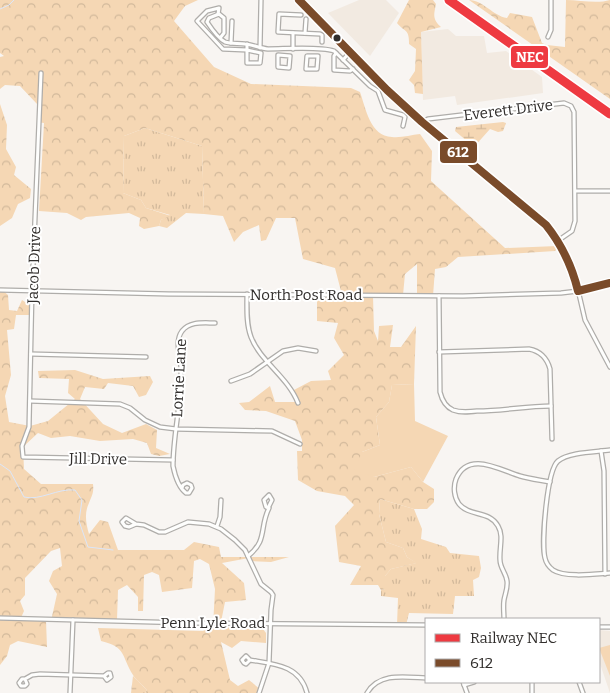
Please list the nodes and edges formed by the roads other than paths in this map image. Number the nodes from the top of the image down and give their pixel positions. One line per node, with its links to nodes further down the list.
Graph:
1 (261, 0): 17 (street)
2 (298, 0): 22 (street)
3 (551, 0): 12 (street)
4 (218, 14): 8 (street); 11 (street); 13 (street)
5 (300, 15): 9 (street)
6 (306, 19): 10 (street)
7 (232, 21): 15 (street)
8 (214, 31): 11 (street); 13 (street)
9 (293, 33): 10 (street); 19 (street)
10 (305, 33): 14 (street)
11 (210, 35): 20 (street)
12 (548, 37)
13 (220, 38): 15 (street)
14 (322, 42)
15 (232, 43): 16 (street)
16 (247, 44): 17 (street); 20 (street)
17 (260, 48): 18 (street)
18 (279, 49): 19 (street); 24 (street)
19 (293, 49): 21 (street)
20 (247, 50): 20 (street)
21 (307, 50): 23 (street); 25 (street)
22 (350, 52): 26 (street); 29 (street)
23 (336, 53): 26 (street); 27 (street)
24 (278, 55): 24 (street)
25 (307, 56): 25 (street)
26 (343, 60): 27 (street)
27 (352, 69): 30 (street)
28 (41, 73): 36 (street, Jacob Drive)
29 (422, 122): 31 (street, Everett Drive); 33 (street)
30 (403, 126)
31 (576, 191): 32 (street); 33 (street, Everett Drive)
32 (610, 191)
33 (559, 240): 37 (street)
34 (610, 283): 37 (street, North Post Road)
35 (0, 290): 36 (street, North Post Road)
36 (32, 291): 38 (street, North Post Road); 43 (street, Jacob Drive)
37 (578, 291): 39 (street, North Post Road); 46 (street)
38 (247, 294): 39 (street, North Post Road); 45 (street)
39 (439, 296): 42 (street)
40 (215, 323): 51 (street, Lorrie Lane)
41 (316, 351): 45 (street)
42 (439, 352): 50 (street); 50 (street)
43 (31, 354): 44 (street); 48 (street, Jacob Drive)
44 (146, 357)
45 (268, 361): 47 (street); 49 (street)
46 (610, 367)
47 (231, 380)
48 (30, 401): 51 (street); 56 (street, Jacob Drive)
49 (298, 403)
50 (551, 406): 52 (street)
51 (176, 429): 53 (street); 57 (street, Lorrie Lane)
52 (552, 439)
53 (300, 444)
54 (610, 450): 55 (street)
55 (601, 451): 58 (street); 65 (street)
56 (23, 457): 57 (street, Jill Drive)
57 (173, 460): 59 (street, Lorrie Lane)
58 (550, 482): 65 (street); 67 (street)
59 (182, 488)
60 (221, 500): 63 (street)
61 (269, 508): 64 (street)
62 (136, 524): 62 (street); 63 (street)
63 (217, 526): 64 (street)
64 (248, 556): 69 (street)
65 (608, 574)
66 (0, 618): 68 (street, Penn Lyle Road)
67 (504, 618)
68 (73, 620): 69 (street, Penn Lyle Road); 73 (street)
69 (271, 624): 70 (street, Penn Lyle Road); 72 (street)
70 (425, 625)
71 (250, 660): 72 (street)
72 (269, 663): 79 (street); 80 (street)
73 (71, 675): 74 (street); 76 (street); 78 (street)
74 (104, 676)
75 (425, 678): 81 (street)
76 (25, 679)
77 (464, 683): 82 (street)
78 (70, 693)
79 (259, 693)
80 (307, 693)
81 (367, 693)
82 (468, 693)

